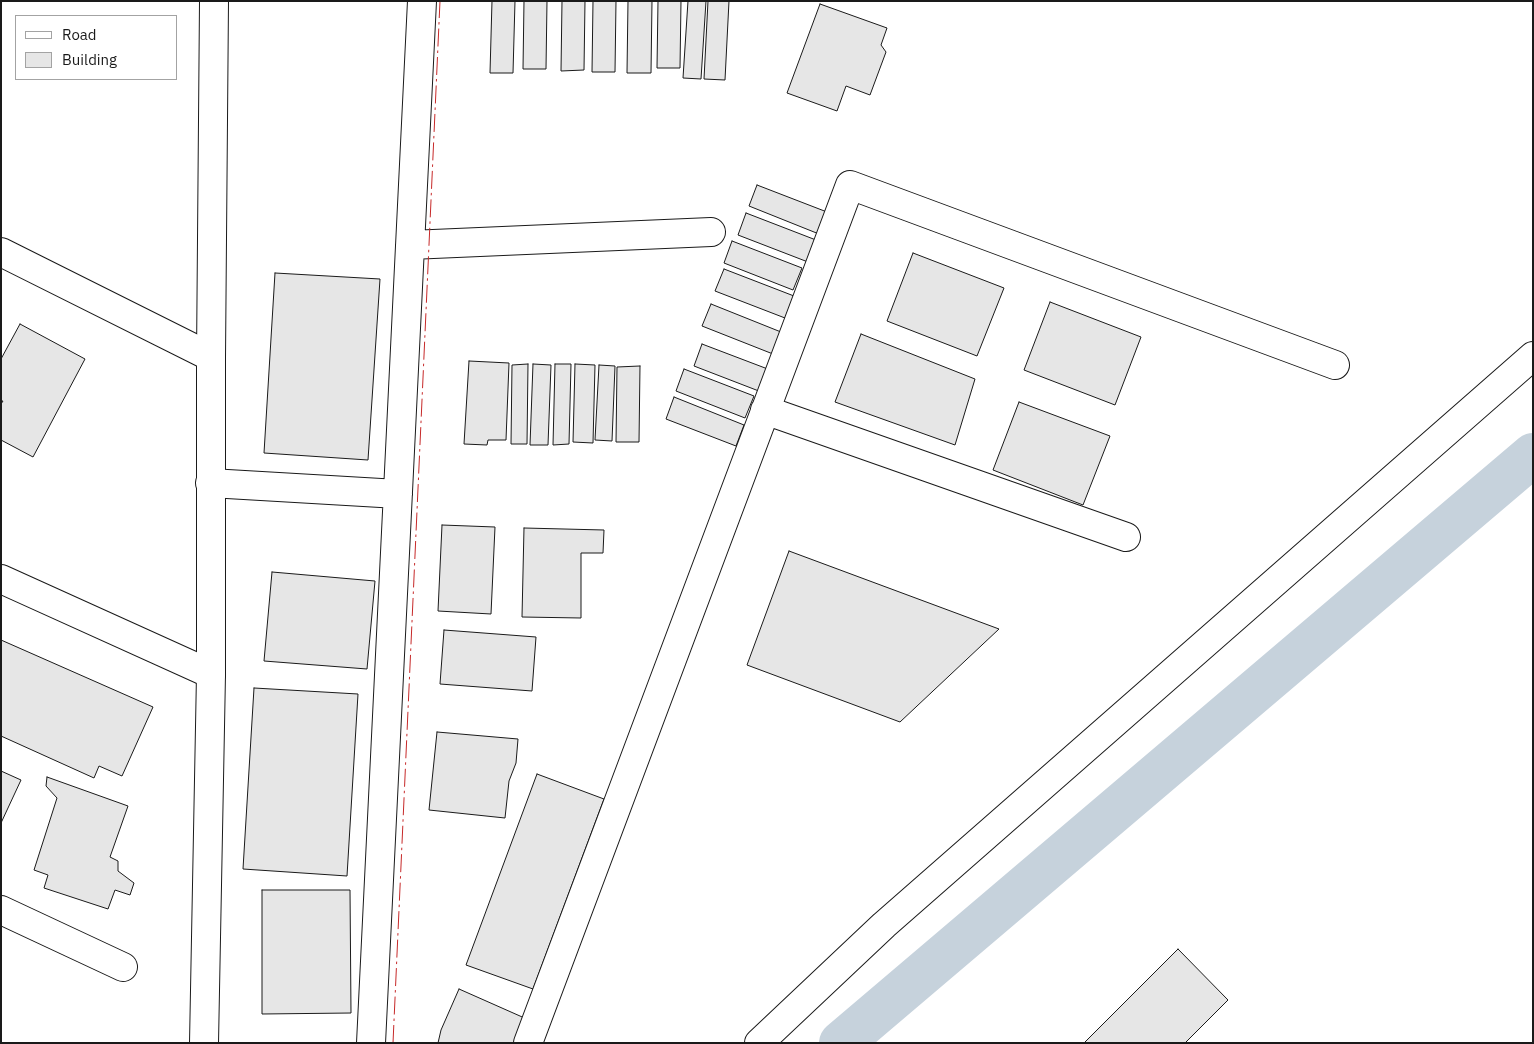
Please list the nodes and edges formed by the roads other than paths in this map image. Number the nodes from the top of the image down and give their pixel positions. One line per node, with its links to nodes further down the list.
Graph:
1 (214, 1): 7 (street)
2 (422, 1): 4 (street)
3 (711, 232): 4 (street)
4 (410, 245): 11 (street)
5 (1, 252): 7 (street)
6 (1533, 356): 20 (street)
7 (210, 357): 10 (street)
8 (1335, 365): 9 (street)
9 (765, 410): 12 (street); 19 (street)
10 (210, 482): 11 (street); 14 (street)
11 (398, 494): 18 (street)
12 (1126, 537)
13 (1, 579): 14 (street)
14 (210, 674): 17 (street)
15 (1, 910): 16 (street)
16 (123, 968)
17 (204, 1043)
18 (371, 1043)
19 (528, 1043)
20 (759, 1043)

